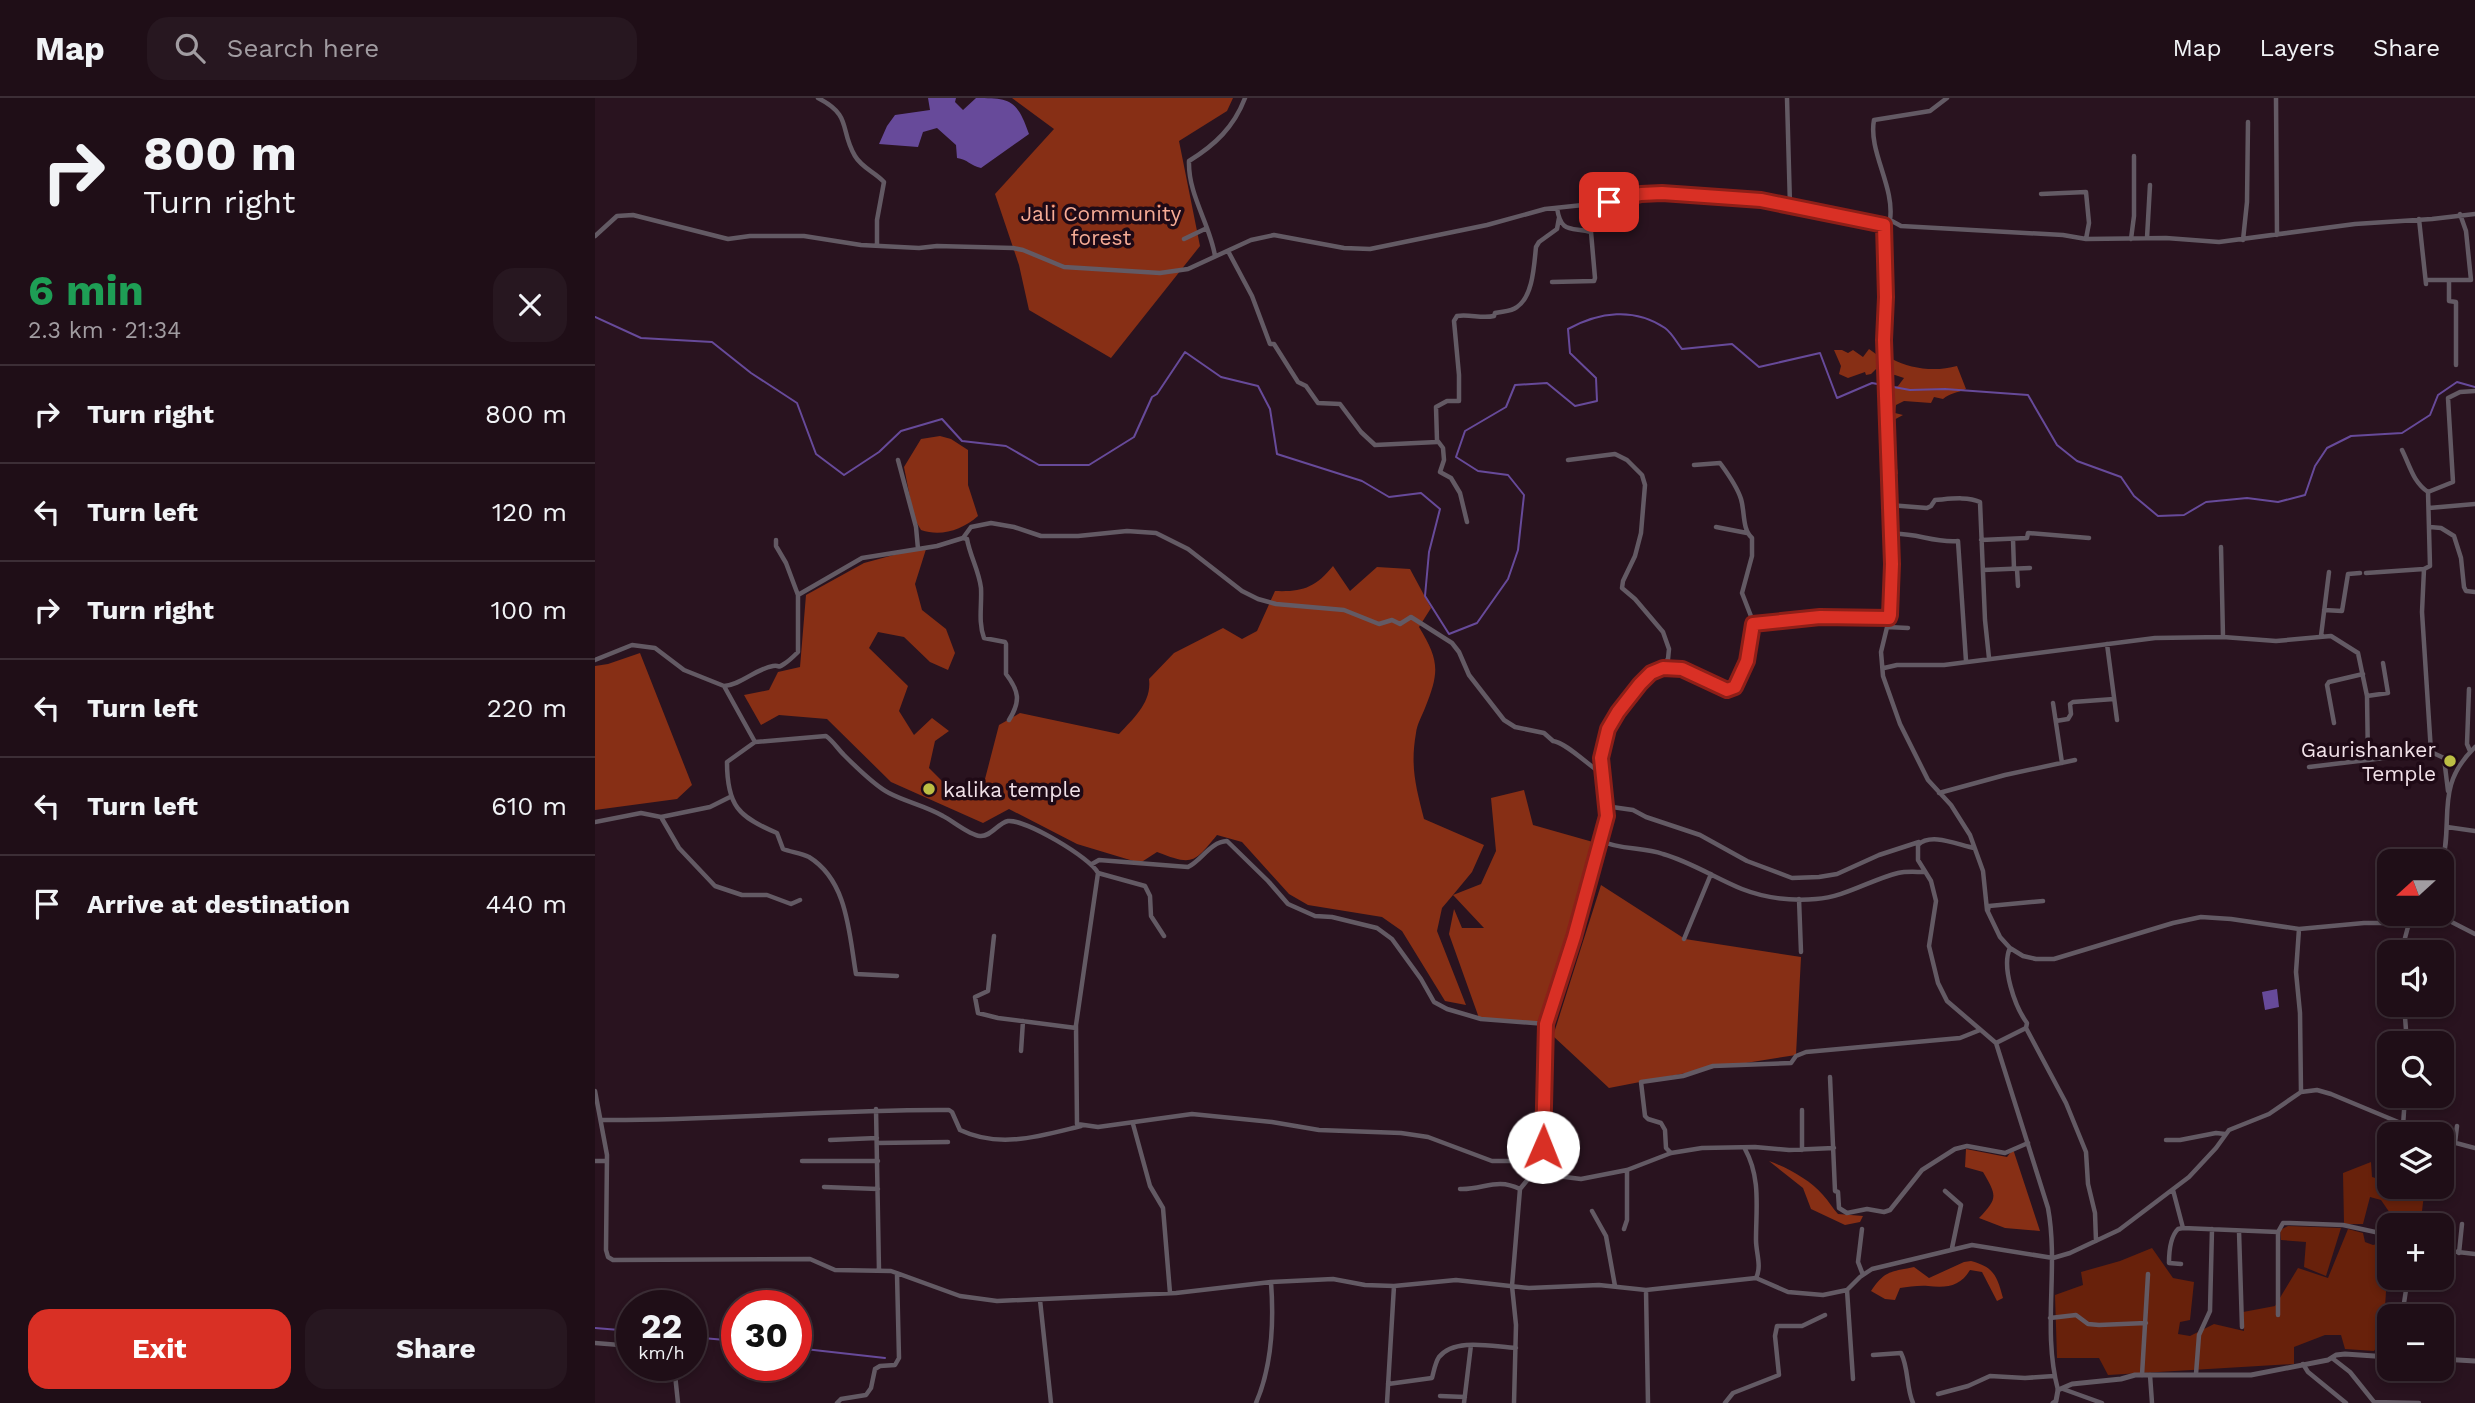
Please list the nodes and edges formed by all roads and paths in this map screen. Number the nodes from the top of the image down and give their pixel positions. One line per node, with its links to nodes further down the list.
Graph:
1 (818, 98): 26 (street)
2 (1245, 98): 18 (street)
3 (1787, 98): 10 (street)
4 (1947, 98): 16 (street)
5 (2276, 98): 19 (street)
6 (2248, 122): 25 (street)
7 (2134, 156): 23 (street)
8 (2150, 186): 24 (street)
9 (2041, 194): 22 (street)
10 (1790, 205): 11 (street); 17 (street)
11 (1557, 208): 14 (street); 27 (street)
12 (2461, 214): 13 (street); 15 (street); 29 (street)
13 (2475, 214)
14 (1559, 218): 30 (street); 33 (street)
15 (2419, 219): 19 (street); 29 (street)
16 (1889, 220): 17 (street); 22 (street)
17 (1884, 225): 40 (street)
18 (1207, 228): 21 (street); 28 (street)
19 (2277, 234): 25 (street)
20 (595, 236): 26 (street)
21 (1184, 239)
22 (2086, 239): 23 (street)
23 (2131, 239): 24 (street)
24 (2147, 239): 25 (street)
25 (2243, 240)
26 (877, 246): 28 (street)
27 (1228, 251): 28 (street); 33 (street)
28 (1215, 256)
29 (2449, 281): 31 (street)
30 (1552, 282)
31 (2456, 365)
32 (2475, 391): 38 (street)
33 (1439, 442): 42 (street)
34 (2402, 450): 38 (street)
35 (898, 460): 53 (street)
36 (1569, 460): 77 (street)
37 (1694, 465): 45 (street)
38 (2428, 492): 41 (street)
39 (2475, 504): 41 (street)
40 (1889, 505): 46 (street); 51 (street)
41 (2429, 508): 44 (street)
42 (1467, 522)
43 (1716, 527): 45 (street)
44 (2430, 527): 56 (street); 62 (street)
45 (1747, 533): 66 (street)
46 (1890, 534): 65 (street); 74 (street)
47 (963, 538): 53 (street); 84 (street); 96 (street)
48 (2089, 538): 49 (street)
49 (2013, 539): 51 (street); 55 (street)
50 (776, 540): 63 (street)
51 (1981, 540): 57 (street)
52 (2221, 547): 70 (street)
53 (918, 549): 63 (street)
54 (2030, 568): 55 (street)
55 (2016, 569): 57 (street); 61 (street)
56 (2424, 569): 60 (street); 91 (street)
57 (1983, 570): 72 (street)
58 (2329, 572): 64 (street)
59 (2360, 573): 64 (street)
60 (2366, 573)
61 (2018, 586)
62 (2475, 592)
63 (798, 596): 79 (street)
64 (2324, 610): 69 (street)
65 (1889, 618): 66 (street); 67 (street)
66 (1753, 624): 77 (street)
67 (1887, 627): 68 (street); 76 (street)
68 (1908, 628)
69 (2321, 636): 70 (street); 78 (street)
70 (2224, 637): 71 (street)
71 (2107, 644): 72 (street); 82 (street)
72 (1989, 658): 74 (street)
73 (595, 660): 79 (street)
74 (1966, 661): 76 (street)
75 (2383, 663): 81 (street)
76 (1884, 668): 98 (street)
77 (1658, 670): 96 (street)
78 (2363, 674): 81 (street); 87 (street)
79 (724, 685): 88 (street)
80 (2469, 689): 90 (street)
81 (2367, 696): 93 (street)
82 (2115, 699): 85 (street); 86 (street)
83 (2053, 703): 86 (street)
84 (1009, 720)
85 (2117, 720)
86 (2056, 721): 94 (street)
87 (2334, 723)
88 (755, 742): 99 (street); 109 (street)
89 (2475, 747): 90 (street)
90 (2470, 751): 97 (street)
91 (2431, 752): 93 (street); 97 (street)
92 (2075, 760): 94 (street)
93 (2368, 760): 95 (street)
94 (2062, 763): 98 (street)
95 (2309, 767)
96 (1601, 773): 100 (street)
97 (2448, 790): 103 (street)
98 (1939, 793): 107 (street)
99 (730, 797): 101 (street); 126 (street)
100 (1605, 806): 105 (street); 106 (street)
101 (661, 817): 102 (street); 114 (street)
102 (595, 822)
103 (2447, 827): 104 (street); 108 (street)
104 (2475, 831)
105 (1601, 841): 112 (street); 128 (street)
106 (1920, 842): 107 (street); 110 (street)
107 (1974, 848): 116 (street)
108 (2446, 849)
109 (1092, 864): 111 (street); 128 (street)
110 (1925, 872): 113 (street); 131 (street)
111 (1098, 873): 122 (street); 129 (street)
112 (1711, 874): 113 (street); 123 (street)
113 (1799, 899): 125 (street)
114 (800, 900)
115 (2043, 901): 116 (street)
116 (1987, 910): 124 (street)
117 (2377, 923): 119 (street)
118 (2454, 923): 120 (street)
119 (2299, 929): 124 (street); 136 (street)
120 (2475, 934)
121 (994, 936): 127 (street)
122 (1164, 936)
123 (1684, 939)
124 (2010, 948): 130 (street)
125 (1801, 952)
126 (897, 976)
127 (1023, 1021): 129 (street); 133 (street)
128 (1546, 1024): 162 (street)
129 (1076, 1028): 142 (street)
130 (2026, 1028): 132 (street); 180 (street)
131 (1980, 1030): 132 (street); 157 (street)
132 (1996, 1044): 151 (street)
133 (1021, 1051)
134 (1830, 1077): 154 (street)
135 (595, 1091): 139 (street)
136 (2301, 1092): 140 (street); 146 (street)
137 (876, 1109): 139 (street); 142 (street); 149 (street)
138 (1803, 1110): 156 (street)
139 (601, 1120): 145 (street)
140 (2394, 1122)
141 (1133, 1124): 142 (street); 162 (street); 199 (street)
142 (1082, 1126)
143 (2457, 1126): 152 (street)
144 (595, 1132): 145 (street)
145 (602, 1132): 159 (street)
146 (2225, 1134): 148 (street); 169 (street)
147 (830, 1140): 149 (street)
148 (2166, 1140)
149 (877, 1141): 150 (street); 161 (street)
150 (948, 1142)
151 (2028, 1143): 154 (street); 185 (street)
152 (2455, 1143): 155 (street)
153 (1745, 1148): 156 (street); 157 (street); 191 (street)
154 (1834, 1148): 156 (street)
155 (2475, 1148)
156 (1802, 1150)
157 (1671, 1153): 163 (street)
158 (595, 1161): 159 (street)
159 (607, 1161): 187 (street)
160 (802, 1161): 161 (street)
161 (878, 1161): 166 (street)
162 (1539, 1161): 164 (street)
163 (1627, 1170): 164 (street); 174 (street)
164 (1533, 1173): 168 (street)
165 (824, 1187): 166 (street)
166 (878, 1189): 187 (street)
167 (1460, 1189): 168 (street)
168 (1520, 1189): 194 (street)
169 (2173, 1190): 173 (street); 180 (street)
170 (1945, 1191): 181 (street)
171 (1592, 1211): 195 (street)
172 (2462, 1224): 183 (street)
173 (2183, 1228): 176 (street); 186 (street)
174 (1624, 1229)
175 (1863, 1229): 190 (street)
176 (2212, 1229): 177 (street); 217 (street)
177 (2239, 1231): 178 (street); 206 (street)
178 (2278, 1232): 179 (street); 203 (street)
179 (2377, 1232)
180 (2096, 1241): 185 (street)
181 (1952, 1248): 185 (street); 190 (street)
182 (2454, 1251): 183 (street)
183 (2459, 1252): 184 (street)
184 (2475, 1254)
185 (2053, 1258): 204 (street)
186 (2181, 1264)
187 (879, 1271): 188 (street)
188 (897, 1274): 200 (street); 229 (street)
189 (2148, 1274): 205 (street)
190 (1863, 1275): 197 (street)
191 (1756, 1278): 196 (street); 197 (street)
192 (1271, 1282): 193 (street); 199 (street); 231 (street)
193 (1394, 1286): 194 (street); 223 (street)
194 (1513, 1286): 195 (street); 210 (street)
195 (1615, 1286): 196 (street)
196 (1646, 1290): 234 (street)
197 (1847, 1290): 221 (street)
198 (2406, 1290): 201 (street)
199 (1170, 1293): 200 (street)
200 (1040, 1300): 230 (street)
201 (2404, 1304)
202 (1825, 1315): 235 (street)
203 (2278, 1315)
204 (2050, 1318): 205 (street); 220 (street)
205 (2145, 1323): 218 (street)
206 (2242, 1326)
207 (595, 1343): 208 (street)
208 (616, 1345)
209 (1471, 1345): 210 (street); 223 (street); 227 (street)
210 (1516, 1348): 233 (street)
211 (1873, 1354): 236 (street)
212 (2377, 1356): 213 (street)
213 (2332, 1358): 216 (street); 241 (street)
214 (2454, 1360): 215 (street)
215 (2475, 1361)
216 (2303, 1364): 217 (street); 240 (street)
217 (2196, 1374): 219 (street)
218 (2142, 1375): 219 (street); 224 (street)
219 (2150, 1375): 239 (street)
220 (2055, 1376): 224 (street); 225 (street)
221 (1853, 1379)
222 (676, 1381): 228 (street)
223 (1388, 1384): 232 (street)
224 (2061, 1390): 237 (street); 238 (street)
225 (1938, 1394)
226 (1440, 1396): 227 (street)
227 (1464, 1400)
228 (678, 1403)
229 (837, 1403)
230 (1051, 1403)
231 (1257, 1403)
232 (1387, 1403)
233 (1514, 1403)
234 (1648, 1403)
235 (1724, 1403)
236 (1913, 1403)
237 (2053, 1403)
238 (2102, 1403)
239 (2152, 1403)
240 (2346, 1403)
241 (2412, 1403): 242 (street)
242 (2419, 1403)

